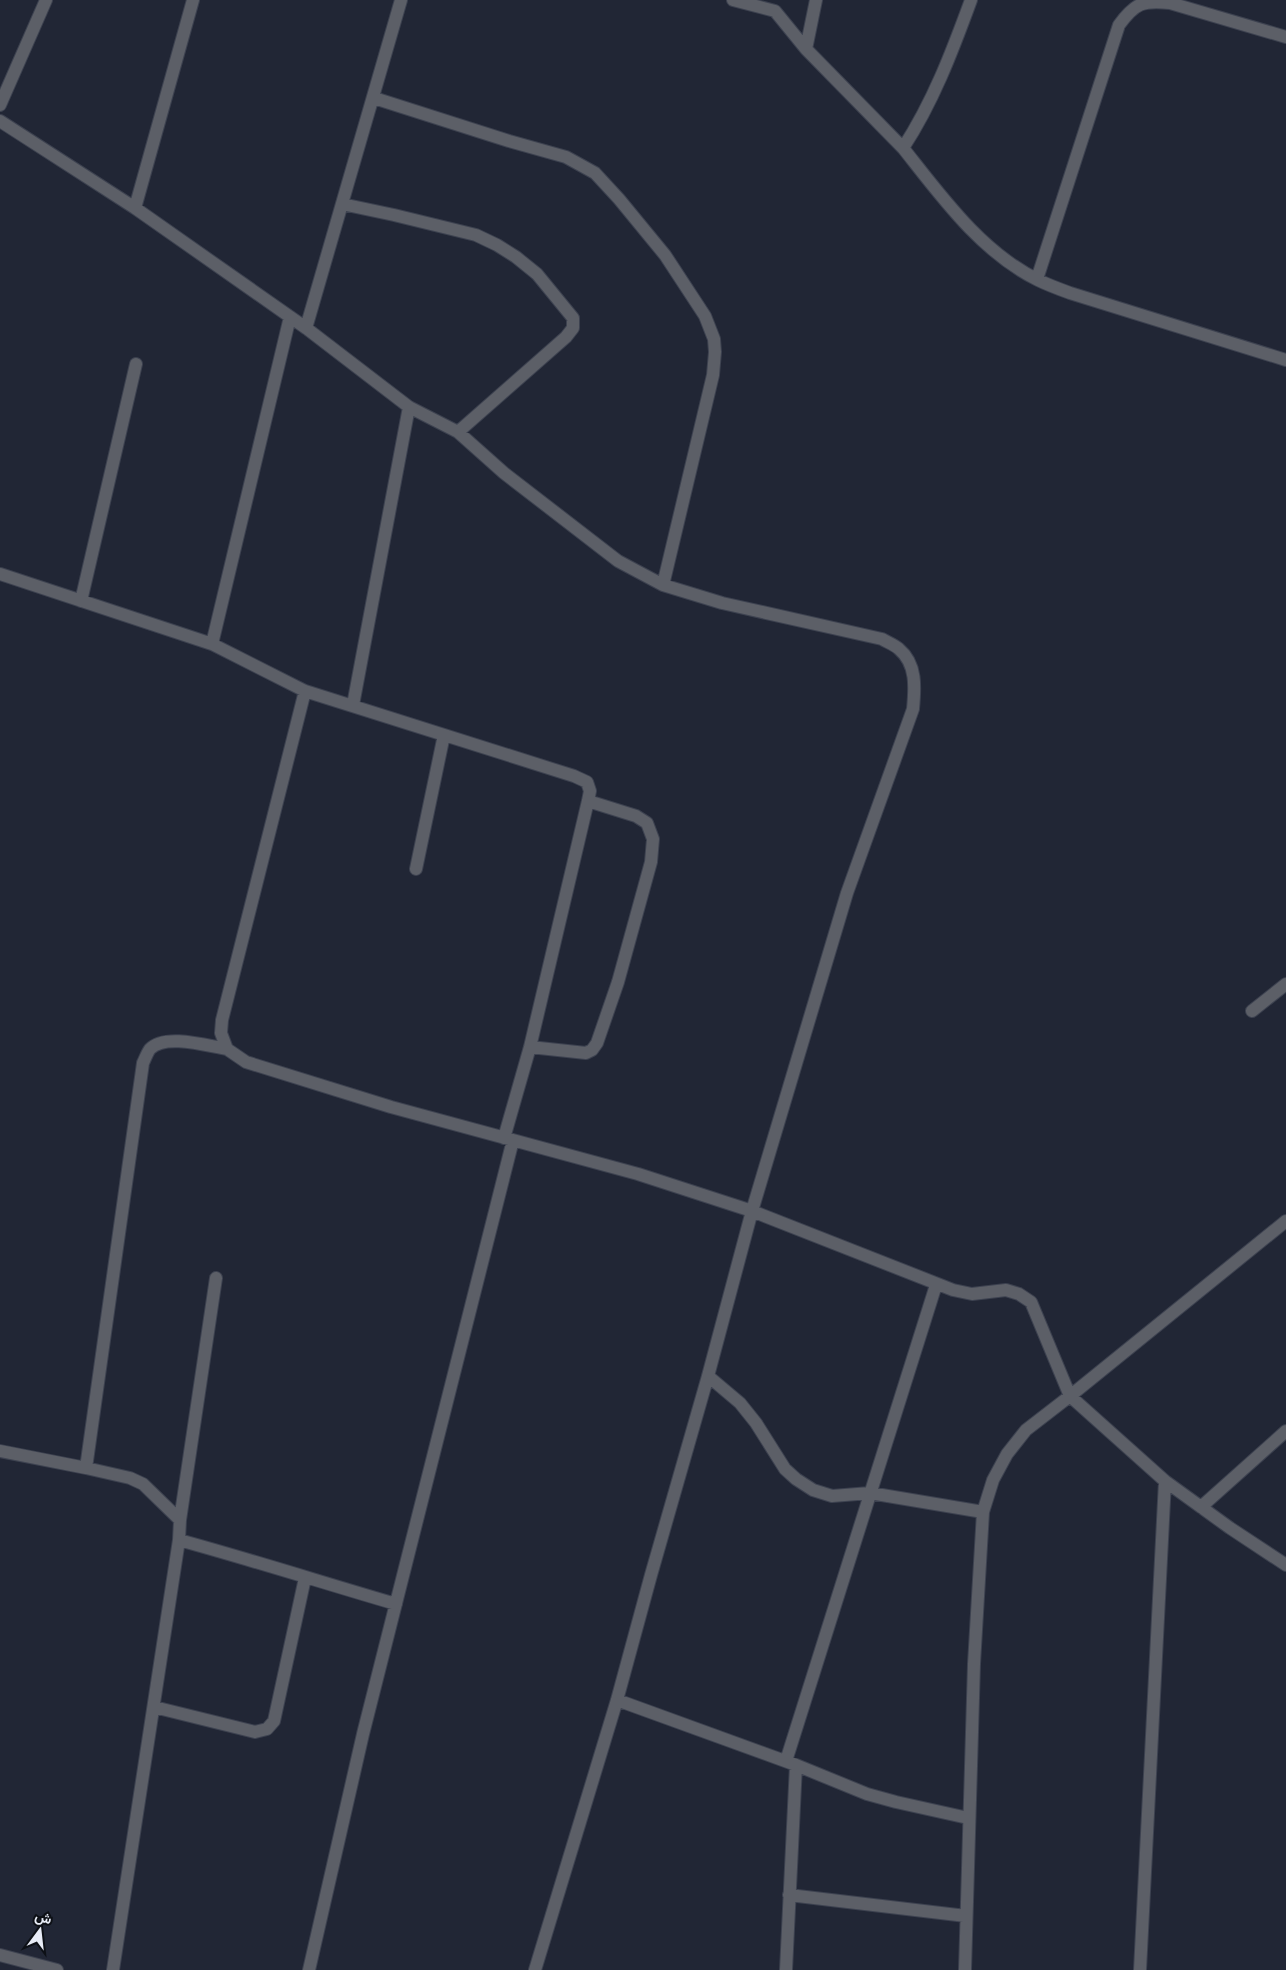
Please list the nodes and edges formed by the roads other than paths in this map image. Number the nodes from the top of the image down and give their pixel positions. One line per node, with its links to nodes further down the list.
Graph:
1 (46, 0): 11 (street)
2 (193, 0): 15 (street)
3 (401, 0): 10 (street)
4 (733, 0): 7 (street)
5 (816, 0): 9 (street)
6 (972, 0): 13 (street)
7 (774, 6): 9 (street)
8 (1286, 37): 16 (street)
9 (806, 49): 13 (street)
10 (374, 98): 14 (street); 24 (street)
11 (0, 106)
12 (0, 121): 15 (street)
13 (903, 148): 16 (street)
14 (342, 204): 18 (street); 22 (street)
15 (135, 208): 17 (street)
16 (1037, 279): 19 (street)
17 (290, 317): 18 (street); 26 (street)
18 (306, 328): 21 (street)
19 (1286, 360)
20 (136, 364): 25 (street)
21 (409, 407): 22 (street); 28 (street)
22 (458, 432): 24 (street)
23 (0, 574): 25 (street)
24 (663, 585): 37 (street)
25 (80, 601): 26 (street)
26 (212, 644): 27 (street)
27 (305, 691): 28 (street); 35 (street)
28 (353, 705): 29 (street)
29 (444, 735): 30 (street); 31 (street)
30 (588, 801): 34 (street); 34 (street)
31 (416, 870)
32 (1286, 984): 33 (street)
33 (1252, 1011)
34 (530, 1047): 36 (street)
35 (227, 1050): 36 (street); 45 (street)
36 (508, 1139): 37 (street); 54 (street)
37 (752, 1211): 40 (street); 41 (street)
38 (1286, 1221): 42 (street)
39 (216, 1278): 50 (street)
40 (936, 1285): 42 (street); 47 (street)
41 (708, 1376): 47 (street); 55 (street)
42 (1070, 1396): 46 (street); 49 (street)
43 (1286, 1431): 48 (street)
44 (0, 1451): 45 (street)
45 (86, 1468): 50 (street)
46 (1165, 1481): 48 (street); 68 (street)
47 (870, 1493): 49 (street); 57 (street)
48 (1201, 1507): 52 (street)
49 (983, 1512): 58 (street)
50 (180, 1520): 51 (street)
51 (179, 1540): 53 (street); 56 (street)
52 (1286, 1565)
53 (305, 1578): 54 (street); 56 (street)
54 (396, 1604): 64 (street)
55 (618, 1700): 57 (street); 65 (street)
56 (154, 1707): 63 (street)
57 (791, 1763): 58 (street); 59 (street)
58 (968, 1818): 60 (street)
59 (788, 1895): 60 (street); 66 (street)
60 (966, 1916): 67 (street)
61 (0, 1955): 62 (street)
62 (57, 1970)
63 (113, 1970)
64 (308, 1970)
65 (536, 1970)
66 (786, 1970)
67 (965, 1970)
68 (1140, 1970)

